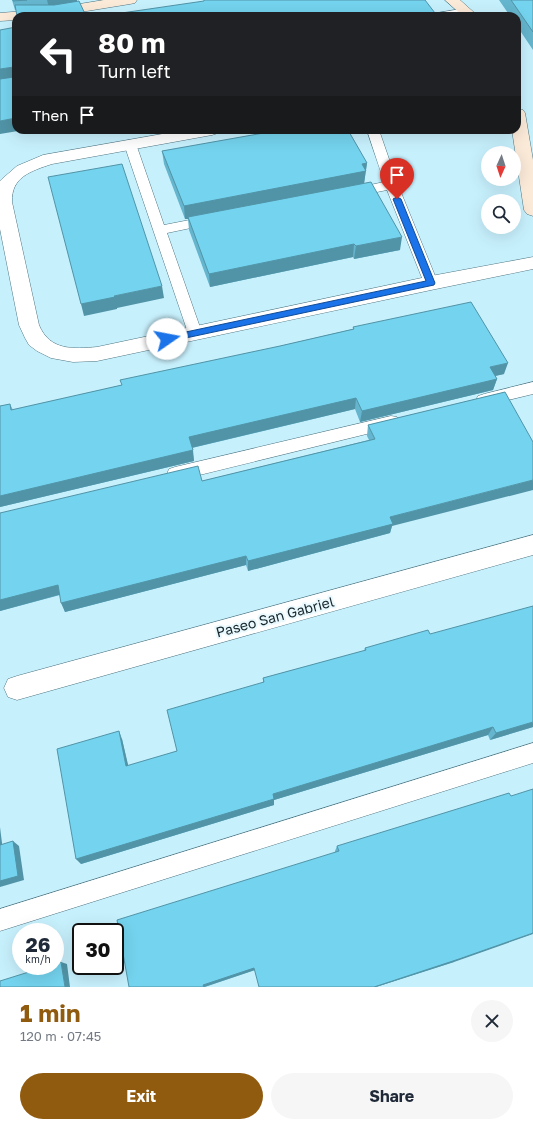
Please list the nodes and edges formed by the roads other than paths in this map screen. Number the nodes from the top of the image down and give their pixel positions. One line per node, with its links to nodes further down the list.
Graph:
1 (130, 0): 3 (street)
2 (452, 0): 5 (street)
3 (84, 4): 4 (street)
4 (39, 12)
5 (467, 12)
6 (12, 16): 7 (street)
7 (0, 17)
8 (189, 134): 11 (street)
9 (373, 134): 12 (lane)
10 (520, 134): 14 (street)
11 (130, 144): 16 (lane); 19 (street)
12 (391, 186): 13 (lane); 18 (lane)
13 (337, 196)
14 (533, 210)
15 (222, 218): 16 (lane)
16 (160, 230): 19 (lane)
17 (533, 263): 18 (street)
18 (431, 283): 19 (street)
19 (195, 333)
20 (533, 388): 21 (lane)
21 (471, 403)
22 (409, 418): 23 (lane)
23 (162, 477)
24 (533, 545): 25 (street, Paseo San Gabriel)
25 (17, 688)
26 (533, 753): 27 (lane)
27 (0, 920)

